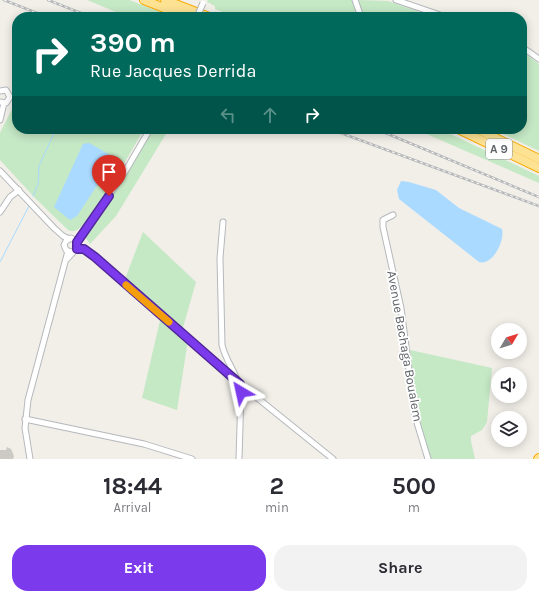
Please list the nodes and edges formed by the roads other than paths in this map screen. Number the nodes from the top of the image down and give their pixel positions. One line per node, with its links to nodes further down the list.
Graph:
1 (144, 0): 6 (highway)
2 (166, 0): 7 (highway)
3 (355, 0): 9 (street)
4 (396, 0): 10 (street)
5 (203, 1): 8 (street, bridge)
6 (174, 12)
7 (196, 12)
8 (199, 12)
9 (359, 12)
10 (431, 12)
11 (527, 51): 12 (street)
12 (539, 59)
13 (0, 91): 14 (street)
14 (2, 102): 15 (street)
15 (0, 120)
16 (147, 134): 26 (street)
17 (468, 134): 20 (highway, A 9)
18 (487, 134): 19 (highway, A 9)
19 (539, 159)
20 (539, 168)
21 (0, 171): 22 (street)
22 (18, 190): 23 (street); 26 (street)
23 (0, 212)
24 (393, 215): 35 (street, Avenue Bachaga Boualem)
25 (223, 222): 29 (street)
26 (70, 239): 27 (street); 28 (street)
27 (77, 249): 28 (street); 29 (street)
28 (70, 252): 30 (street)
29 (240, 384): 33 (street); 34 (street)
30 (25, 419): 31 (street); 32 (street)
31 (30, 459)
32 (192, 459)
33 (239, 459)
34 (333, 459)
35 (428, 459)

